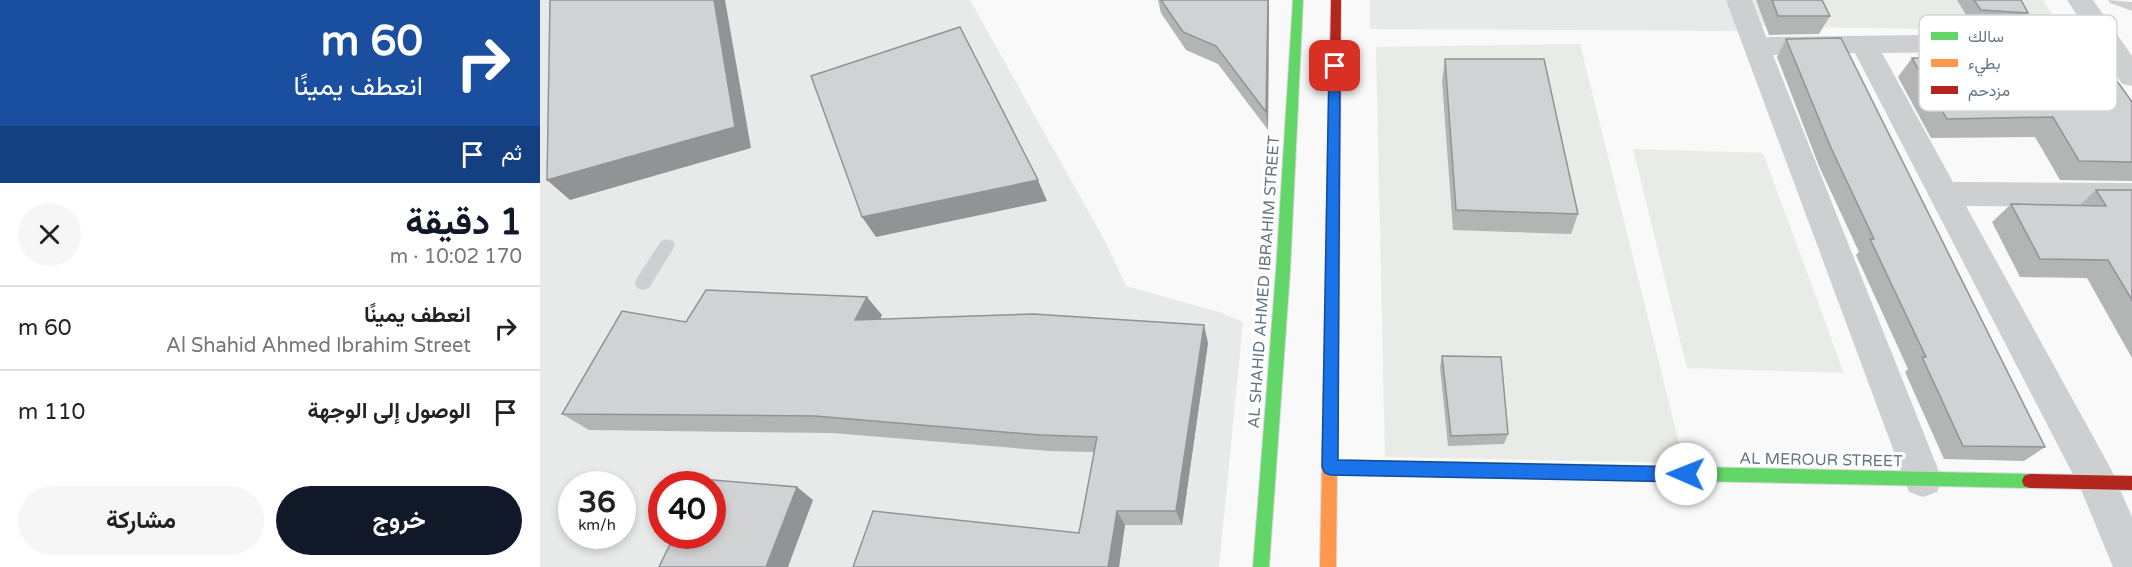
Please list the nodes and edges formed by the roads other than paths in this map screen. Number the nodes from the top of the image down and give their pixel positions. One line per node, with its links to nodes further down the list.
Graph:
1 (1298, 0): 21 (main road, AL SHAHID AHMED IBRAHIM STREET)
2 (1336, 0): 17 (main road)
3 (1739, 0): 10 (street)
4 (2080, 0): 7 (street)
5 (2114, 0): 6 (lane)
6 (2132, 7)
7 (2090, 15)
8 (1919, 44): 9 (street)
9 (1864, 45): 10 (street); 13 (street)
10 (1756, 46): 18 (street)
11 (2117, 55): 12 (street)
12 (2132, 77)
13 (1943, 194): 14 (street); 19 (street)
14 (2132, 195)
15 (667, 244): 16 (lane)
16 (643, 283)
17 (1330, 467): 18 (main road, AL MEROUR STREET); 22 (main road)
18 (1923, 479): 19 (main road, AL MEROUR STREET)
19 (2114, 482): 20 (street)
20 (2132, 564)
21 (1261, 567)
22 (1328, 567)

